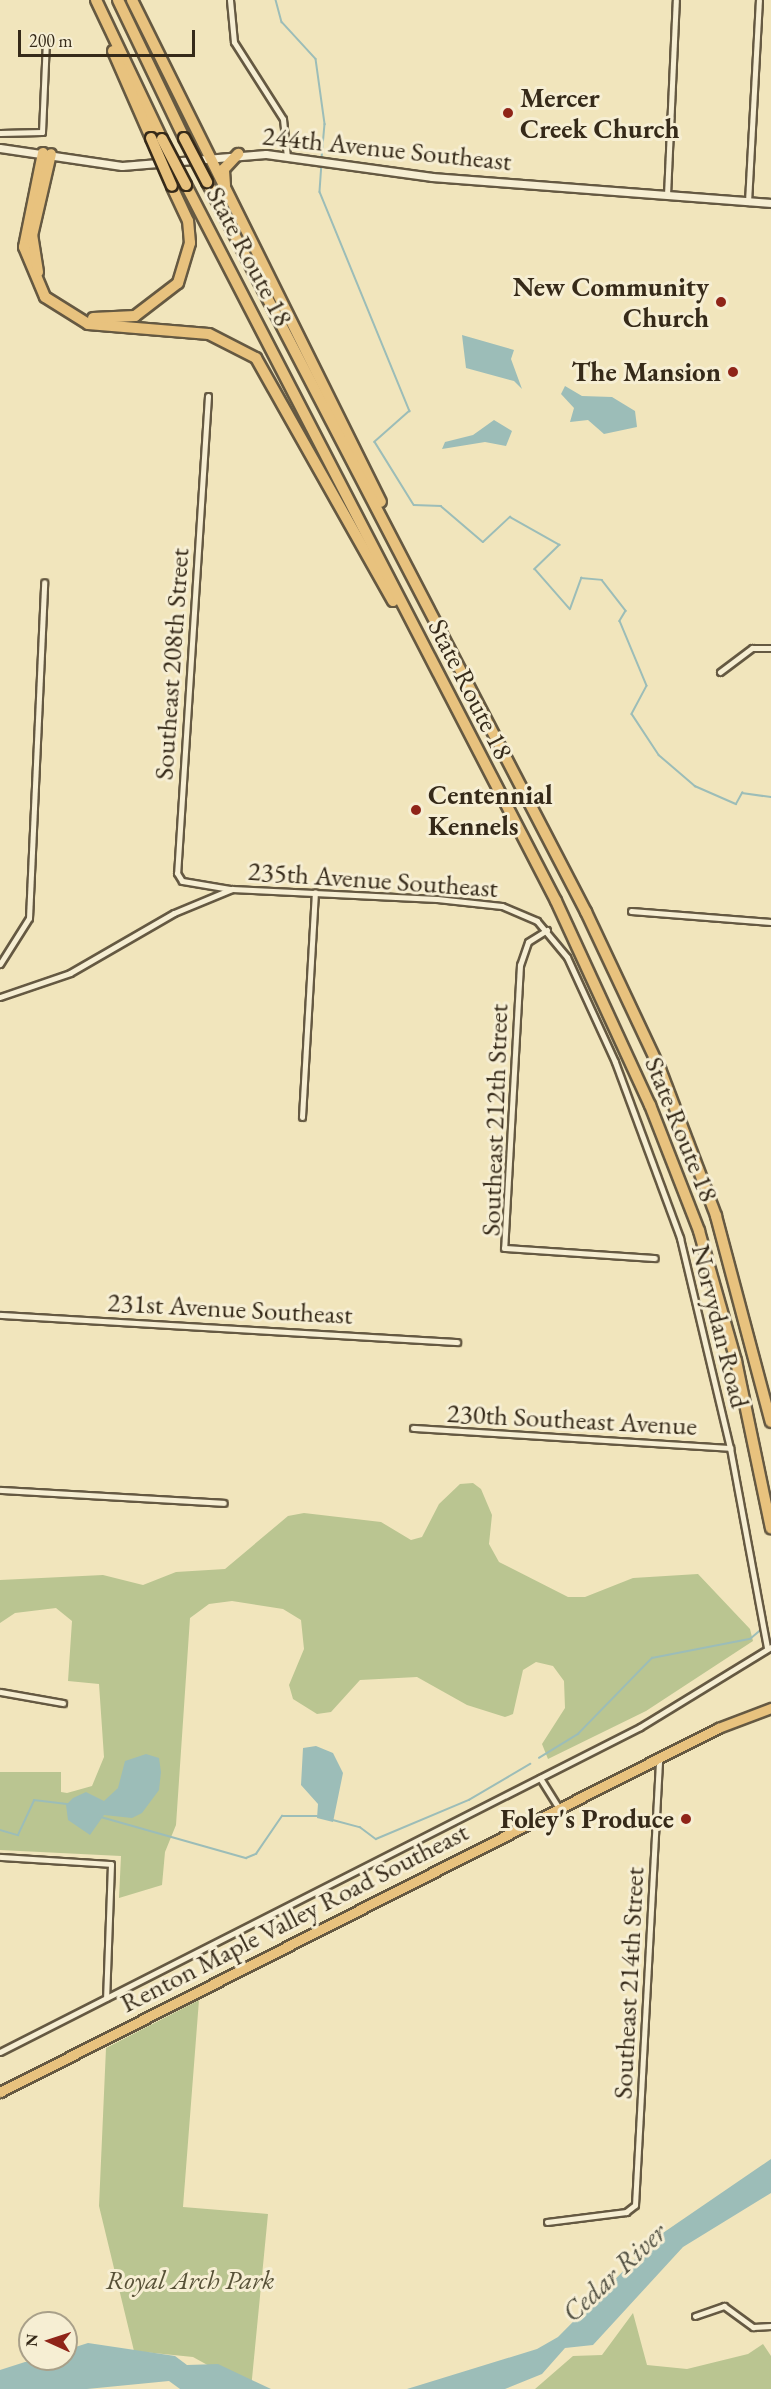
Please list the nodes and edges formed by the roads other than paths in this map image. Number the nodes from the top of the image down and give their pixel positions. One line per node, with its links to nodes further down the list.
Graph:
1 (96, 0): 10 (highway, bridge); 22 (highway, State Route 18, bridge)
2 (118, 0): 20 (highway, State Route 18, bridge)
3 (132, 0): 13 (highway)
4 (230, 0): 12 (street)
5 (676, 0): 14 (street)
6 (759, 0): 16 (street)
7 (46, 40): 8 (street)
8 (0, 133)
9 (0, 148): 10 (street, 244th Avenue Southeast)
10 (47, 154): 13 (street, 244th Avenue Southeast); 22 (highway)
11 (238, 154): 12 (street, 244th Avenue Southeast); 13 (street, 244th Avenue Southeast); 15 (highway)
12 (287, 157): 14 (street, 244th Avenue Southeast)
13 (208, 158): 15 (highway)
14 (667, 195): 16 (street, 244th Avenue Southeast)
15 (231, 202): 20 (highway)
16 (748, 202): 17 (street, 244th Avenue Southeast)
17 (771, 203)
18 (208, 396): 24 (street, Southeast 208th Street)
19 (44, 582): 29 (street)
20 (435, 623): 35 (highway, State Route 18)
21 (771, 648): 23 (street)
22 (433, 666): 40 (highway, State Route 18)
23 (720, 672)
24 (232, 889): 25 (street, 235th Avenue Southeast); 30 (street, 235th Avenue Southeast)
25 (315, 892): 28 (street, 235th Avenue Southeast); 31 (street)
26 (631, 911): 27 (street)
27 (771, 922)
28 (547, 930): 32 (street, Southeast 212th Street); 37 (street, Norvydan Road)
29 (0, 964)
30 (0, 997)
31 (302, 1117)
32 (655, 1258)
33 (0, 1315): 34 (street, 231st Avenue Southeast)
34 (457, 1342)
35 (771, 1422)
36 (412, 1428): 37 (street, 230th Southeast Avenue)
37 (730, 1448): 41 (street, Norvydan Road)
38 (0, 1490): 39 (street)
39 (224, 1503)
40 (771, 1528)
41 (769, 1648): 46 (street)
42 (0, 1692): 43 (street)
43 (63, 1703)
44 (771, 1708): 45 (main road, Renton Maple Valley Road Southeast)
45 (659, 1758): 47 (main road, Renton Maple Valley Road Southeast); 52 (street, Southeast 214th Street)
46 (540, 1778): 47 (street); 49 (street)
47 (559, 1808): 51 (main road, Renton Maple Valley Road Southeast)
48 (0, 1857): 49 (street)
49 (106, 1998): 50 (street)
50 (0, 2052)
51 (0, 2092)
52 (547, 2222)
53 (694, 2316): 54 (street)
54 (771, 2326)

